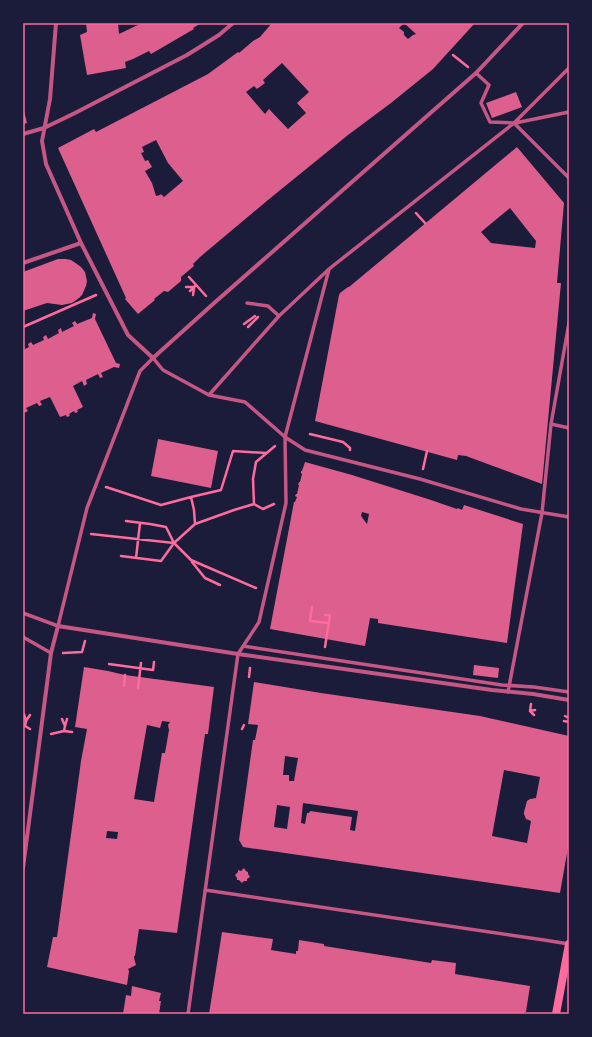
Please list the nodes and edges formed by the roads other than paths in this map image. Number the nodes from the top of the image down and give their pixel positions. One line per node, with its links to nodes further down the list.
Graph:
1 (56, 23): 8 (street)
2 (233, 23): 8 (street)
3 (523, 23): 5 (street)
4 (569, 68): 7 (street)
5 (476, 73): 7 (street); 17 (street)
6 (569, 112): 7 (street)
7 (514, 123): 10 (street); 13 (street)
8 (44, 128): 9 (street); 11 (street)
9 (23, 134)
10 (569, 178)
11 (81, 243): 12 (street); 17 (street)
12 (23, 263)
13 (329, 269): 15 (street); 21 (street)
14 (247, 302): 15 (street)
15 (279, 316): 18 (street)
16 (569, 323): 19 (street)
17 (153, 358): 18 (street); 25 (street)
18 (209, 395): 21 (street)
19 (551, 424): 20 (street); 22 (street)
20 (569, 428)
21 (286, 437): 22 (street); 27 (street)
22 (542, 513): 23 (street); 30 (street)
23 (569, 517)
24 (23, 613): 25 (street)
25 (58, 626): 28 (street); 29 (street)
26 (23, 637): 28 (street)
27 (243, 646): 29 (street); 30 (street)
28 (51, 653): 34 (street)
29 (238, 654): 31 (street); 35 (street)
30 (509, 685): 31 (street); 32 (street)
31 (508, 692): 33 (street)
32 (569, 692)
33 (569, 700)
34 (23, 868)
35 (205, 890): 36 (street); 37 (street)
36 (569, 944): 38 (main road)
37 (188, 1014)
38 (556, 1014)

